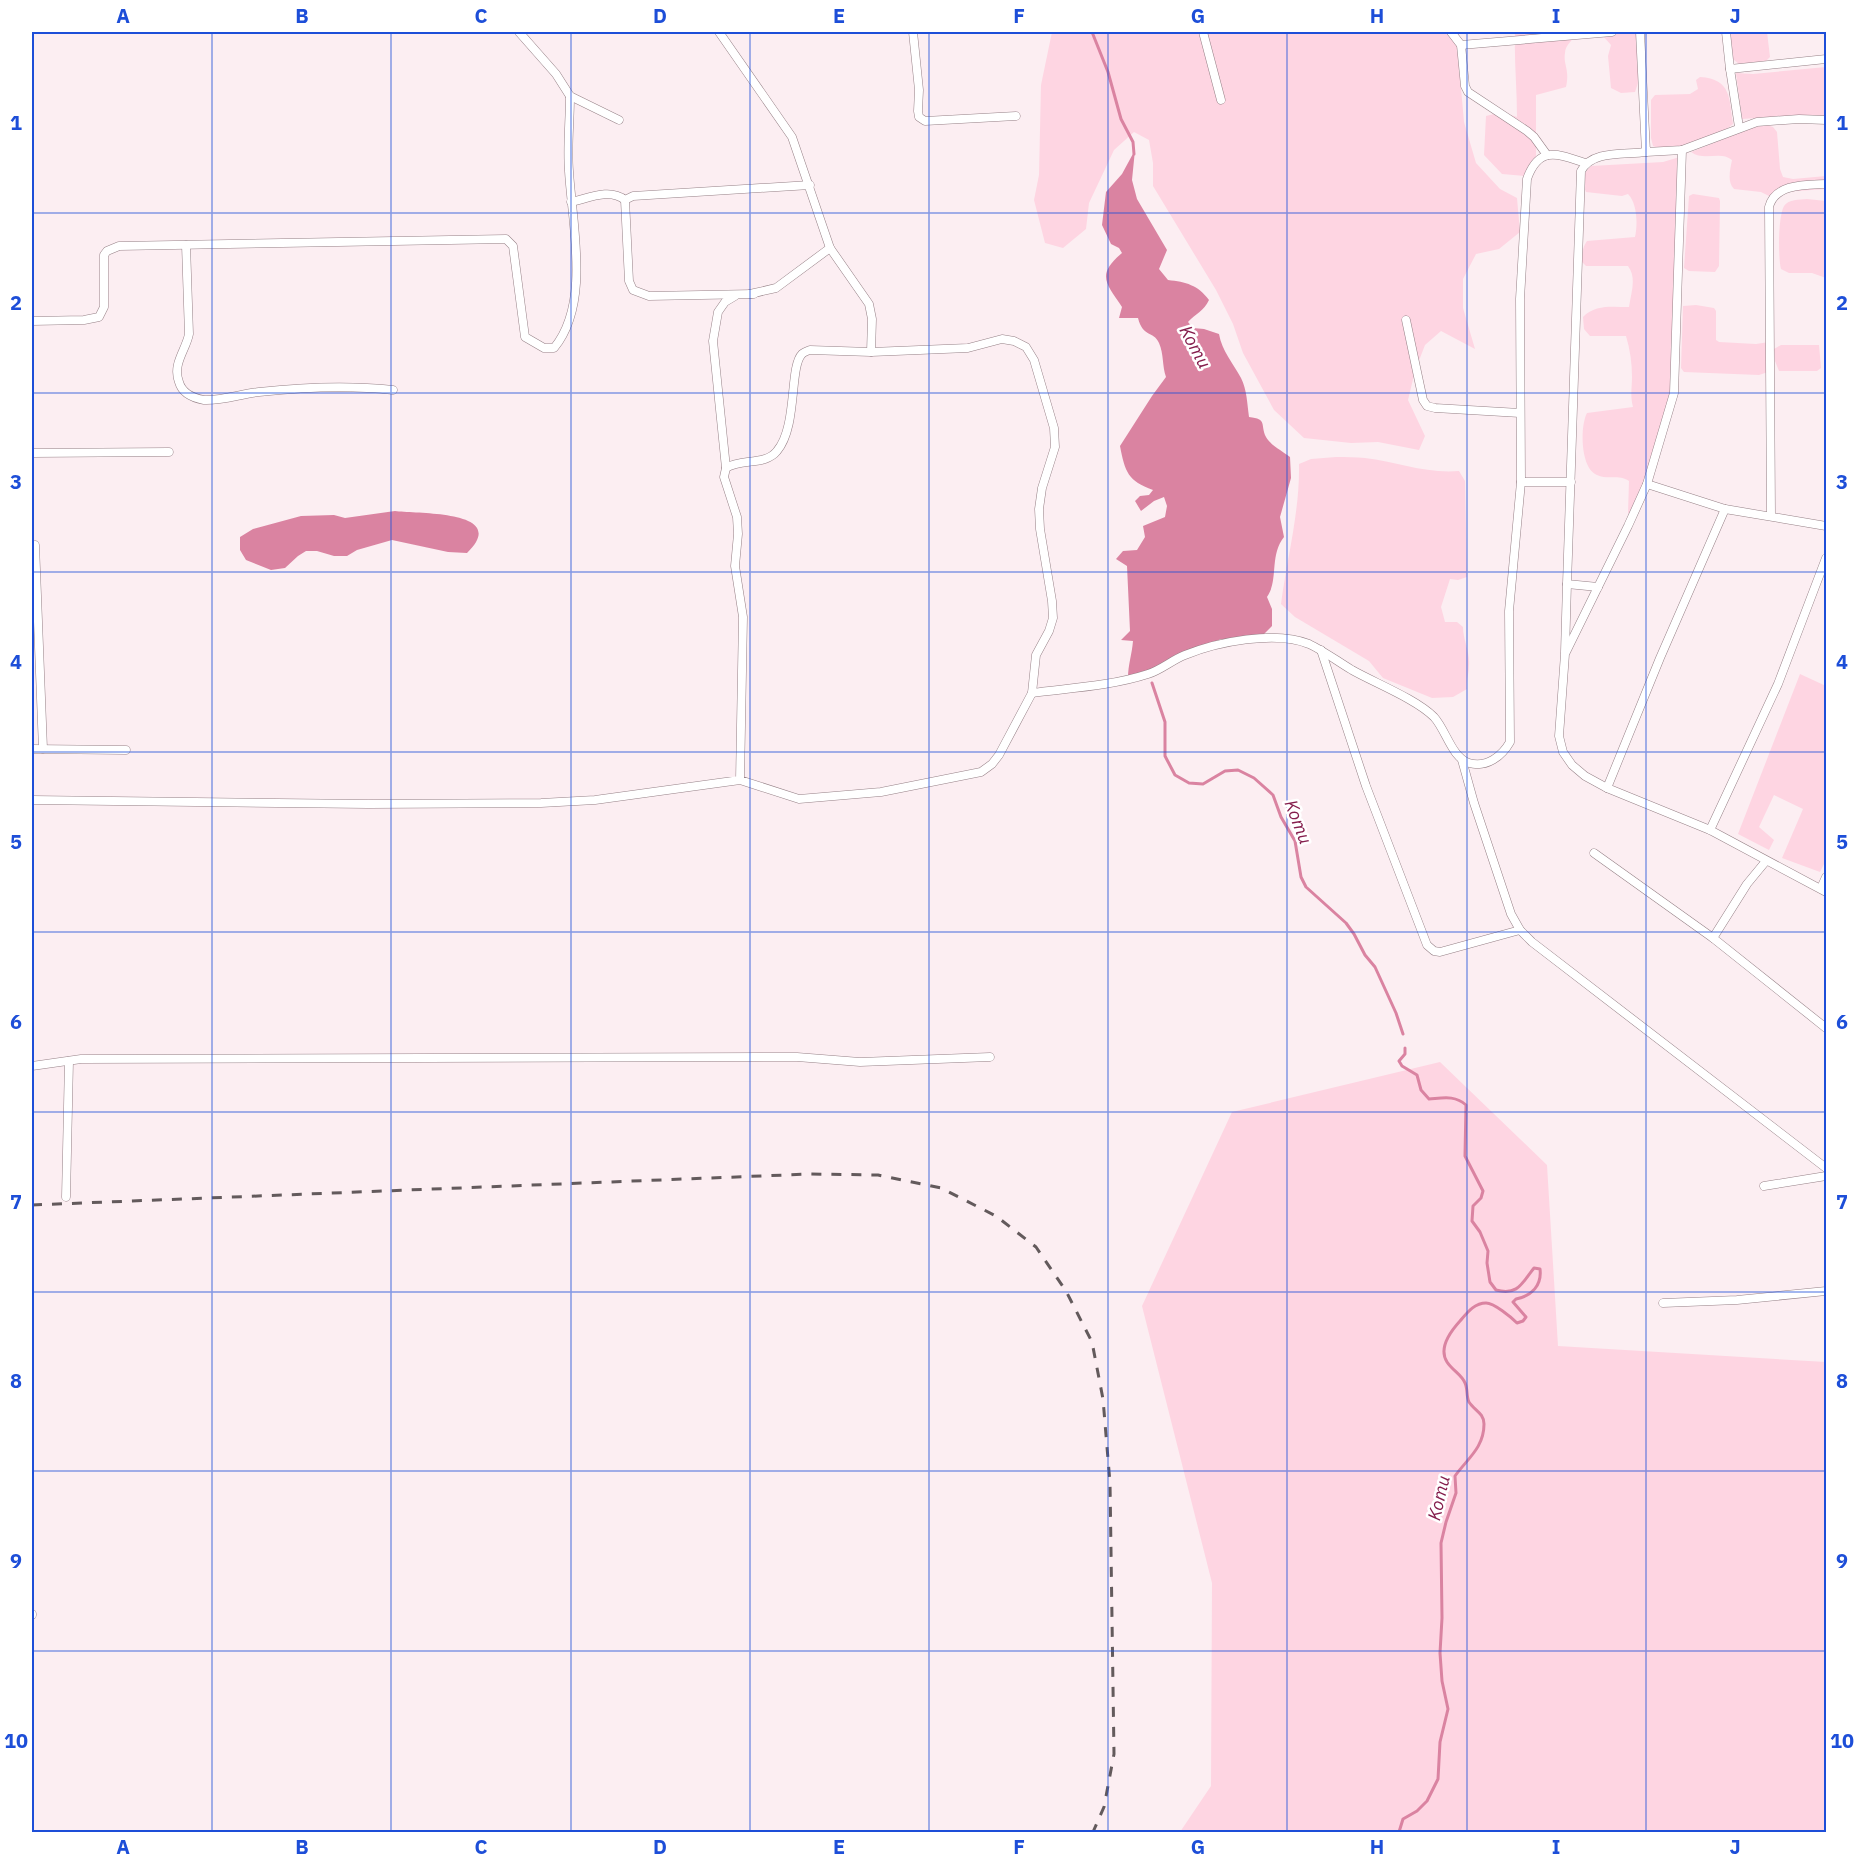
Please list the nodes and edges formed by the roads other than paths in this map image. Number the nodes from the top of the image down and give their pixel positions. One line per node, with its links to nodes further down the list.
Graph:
1 (519, 32): 12 (street)
2 (719, 32): 23 (street)
3 (913, 32): 14 (street)
4 (1203, 32): 13 (street)
5 (1451, 32): 9 (street)
6 (1612, 32): 9 (street)
7 (1640, 32): 19 (street)
8 (1726, 32): 11 (street)
9 (1461, 45): 20 (street)
10 (1827, 59): 11 (street)
11 (1730, 69): 17 (street)
12 (570, 96): 15 (street); 25 (street)
13 (1221, 100)
14 (1016, 116)
15 (619, 120)
16 (1827, 120): 17 (street)
17 (1739, 127): 18 (street)
18 (1682, 150): 19 (street); 39 (street)
19 (1646, 152): 21 (street)
20 (1547, 155): 21 (street); 33 (street)
21 (1585, 164): 38 (street)
22 (1827, 184): 41 (street)
23 (810, 185): 24 (street); 27 (street)
24 (625, 200): 25 (street); 28 (street)
25 (571, 202): 26 (street)
26 (186, 245): 30 (street); 32 (street)
27 (830, 248): 28 (street); 31 (street)
28 (754, 294): 36 (street)
29 (1406, 320): 33 (street)
30 (32, 321)
31 (871, 352): 36 (street); 49 (street)
32 (393, 390)
33 (1520, 414): 37 (street)
34 (170, 452): 35 (street)
35 (32, 453)
36 (726, 468): 54 (street)
37 (1521, 482): 38 (street); 53 (street)
38 (1571, 482): 45 (street)
39 (1647, 484): 40 (street); 46 (street)
40 (1725, 509): 41 (street); 55 (street)
41 (1771, 516): 42 (street)
42 (1827, 526)
43 (35, 545): 51 (street)
44 (1827, 558): 57 (street)
45 (1567, 584): 46 (street); 48 (street)
46 (1598, 587): 48 (street)
47 (1321, 650): 49 (street); 53 (street); 62 (street)
48 (1565, 654): 55 (street)
49 (1032, 693): 54 (street)
50 (32, 749): 51 (street)
51 (43, 749): 52 (street)
52 (126, 750)
53 (1462, 760): 62 (street)
54 (740, 780): 56 (street)
55 (1607, 788): 57 (street)
56 (32, 800)
57 (1710, 830): 59 (street)
58 (1594, 853): 63 (street)
59 (1766, 861): 61 (street); 63 (street)
60 (1827, 877): 61 (street)
61 (1824, 890)
62 (1520, 930): 68 (street)
63 (1713, 938): 64 (street)
64 (1827, 1028)
65 (990, 1057): 66 (street)
66 (69, 1060): 67 (street); 71 (street)
67 (32, 1066)
68 (1827, 1168)
69 (1827, 1176): 70 (street)
70 (1764, 1186)
71 (66, 1197)
72 (1827, 1291): 73 (street)
73 (1663, 1303)

